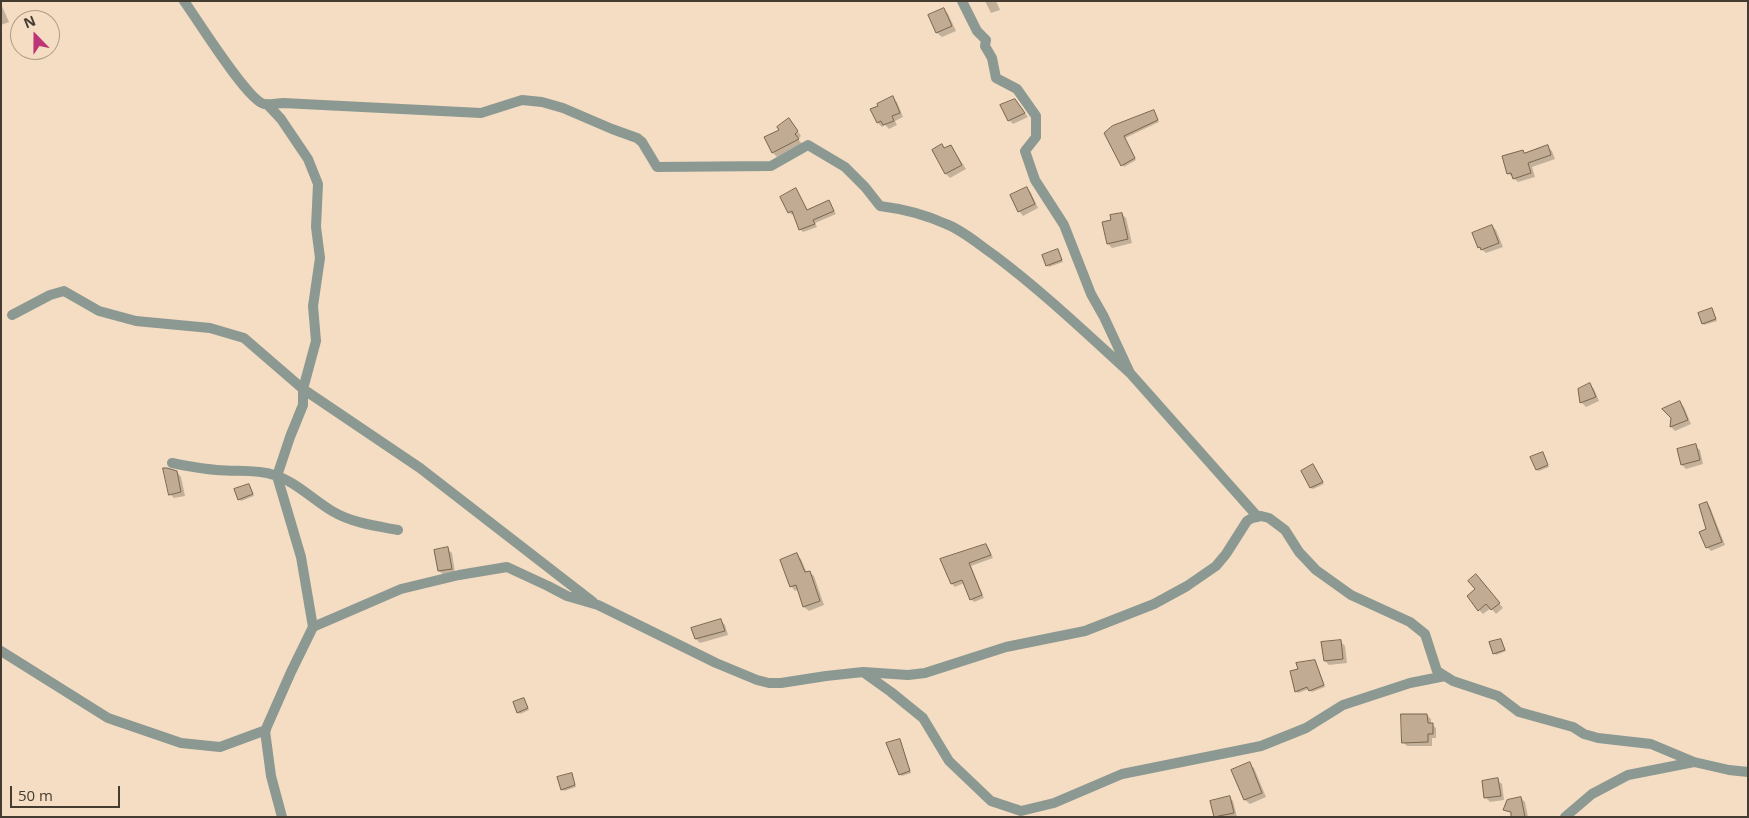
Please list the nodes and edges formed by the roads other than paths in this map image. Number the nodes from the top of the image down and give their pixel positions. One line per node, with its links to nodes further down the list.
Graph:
1 (184, 1): 3 (street)
2 (962, 1): 5 (street)
3 (267, 104): 5 (street); 6 (street)
4 (12, 314): 6 (street)
5 (1130, 373): 9 (street)
6 (303, 390): 8 (street); 11 (street)
7 (172, 463): 8 (street)
8 (277, 476): 10 (street); 12 (street)
9 (1257, 516): 14 (street); 15 (street)
10 (398, 530)
11 (598, 605): 12 (street); 14 (street)
12 (313, 627): 16 (street)
13 (1, 651): 16 (street)
14 (863, 672): 19 (street)
15 (1445, 676): 17 (street); 19 (street)
16 (266, 730): 20 (street)
17 (1694, 762): 18 (street); 22 (street)
18 (1748, 772)
19 (1020, 810): 21 (street)
20 (282, 817)
21 (1008, 817)
22 (1565, 817)

